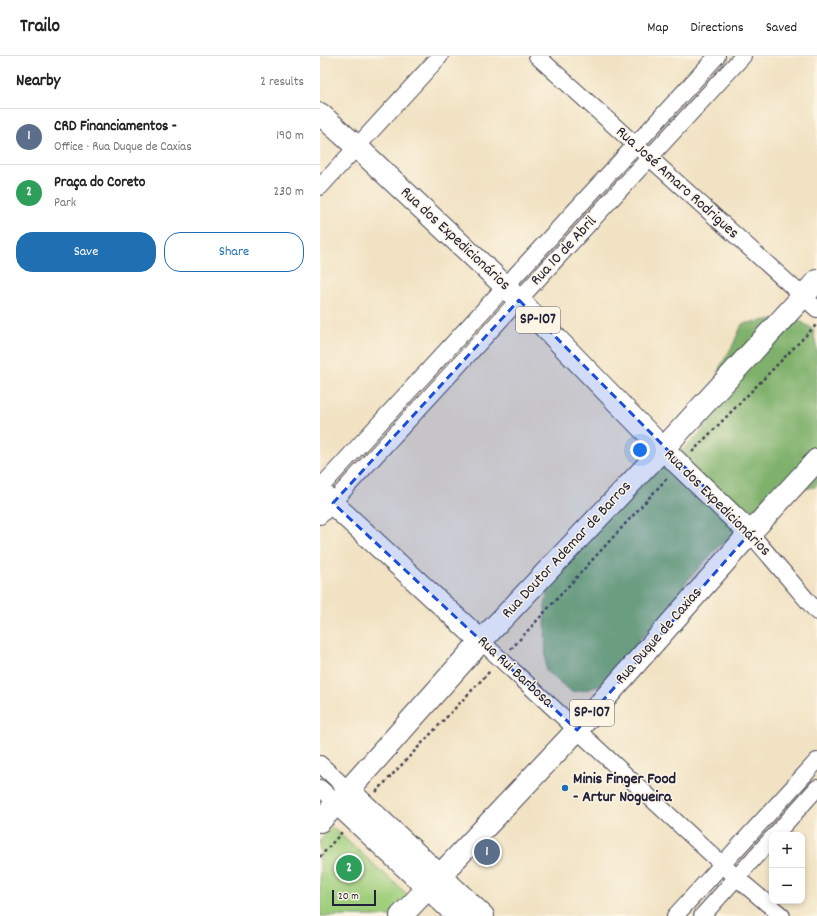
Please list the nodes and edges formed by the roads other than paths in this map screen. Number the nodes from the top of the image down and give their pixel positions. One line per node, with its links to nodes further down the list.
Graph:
1 (440, 56): 7 (street)
2 (537, 56): 6 (street, Rua José Amaro Rodrigues)
3 (717, 56): 6 (street, Rua 10 de Abril)
4 (743, 56): 8 (street, Rua 10 de Abril)
5 (320, 114): 7 (main road, Rua dos Expedicionários / SP-107)
6 (636, 145): 8 (street, Rua José Amaro Rodrigues); 10 (street, Rua 10 de Abril)
7 (357, 147): 9 (street); 10 (main road, Rua dos Expedicionários / SP-107)
8 (649, 158): 10 (street, Rua 10 de Abril); 11 (street, Rua José Amaro Rodrigues)
9 (320, 187)
10 (512, 293): 12 (main road, Rua dos Expedicionários / SP-107); 14 (street, Rua 10 de Abril)
11 (812, 296): 12 (main road, Rua Doutor Ademar de Barros)
12 (663, 449): 15 (main road, Rua dos Expedicionários / SP-107); 17 (main road, Rua Doutor Ademar de Barros)
13 (817, 460): 15 (main road, Rua Duque de Caxias)
14 (323, 500): 17 (main road, Rua Rui Barbosa)
15 (750, 532): 16 (street, Rua dos Expedicionários); 18 (main road, Rua Duque de Caxias / SP-107)
16 (817, 612)
17 (481, 641): 18 (street, Rua Rui Barbosa); 23 (main road, Rua Doutor Ademar de Barros)
18 (577, 730): 27 (street, Rua Rui Barbosa); 29 (main road, Rua Duque de Caxias / SP-107)
19 (817, 761): 27 (street)
20 (320, 764): 23 (street)
21 (320, 788): 23 (street)
22 (817, 788): 25 (street)
23 (342, 796): 24 (main road, Rua Doutor Ademar de Barros); 29 (main road)
24 (320, 821)
25 (778, 832)
26 (769, 841): 28 (street)
27 (722, 864): 28 (street, Rua Rui Barbosa); 33 (street)
28 (737, 878): 34 (street); 35 (street, Rua Rui Barbosa)
29 (434, 882): 30 (main road, Rua Duque de Caxias); 31 (main road); 32 (main road)
30 (401, 916)
31 (458, 916)
32 (483, 916)
33 (675, 916)
34 (702, 916)
35 (782, 916)

